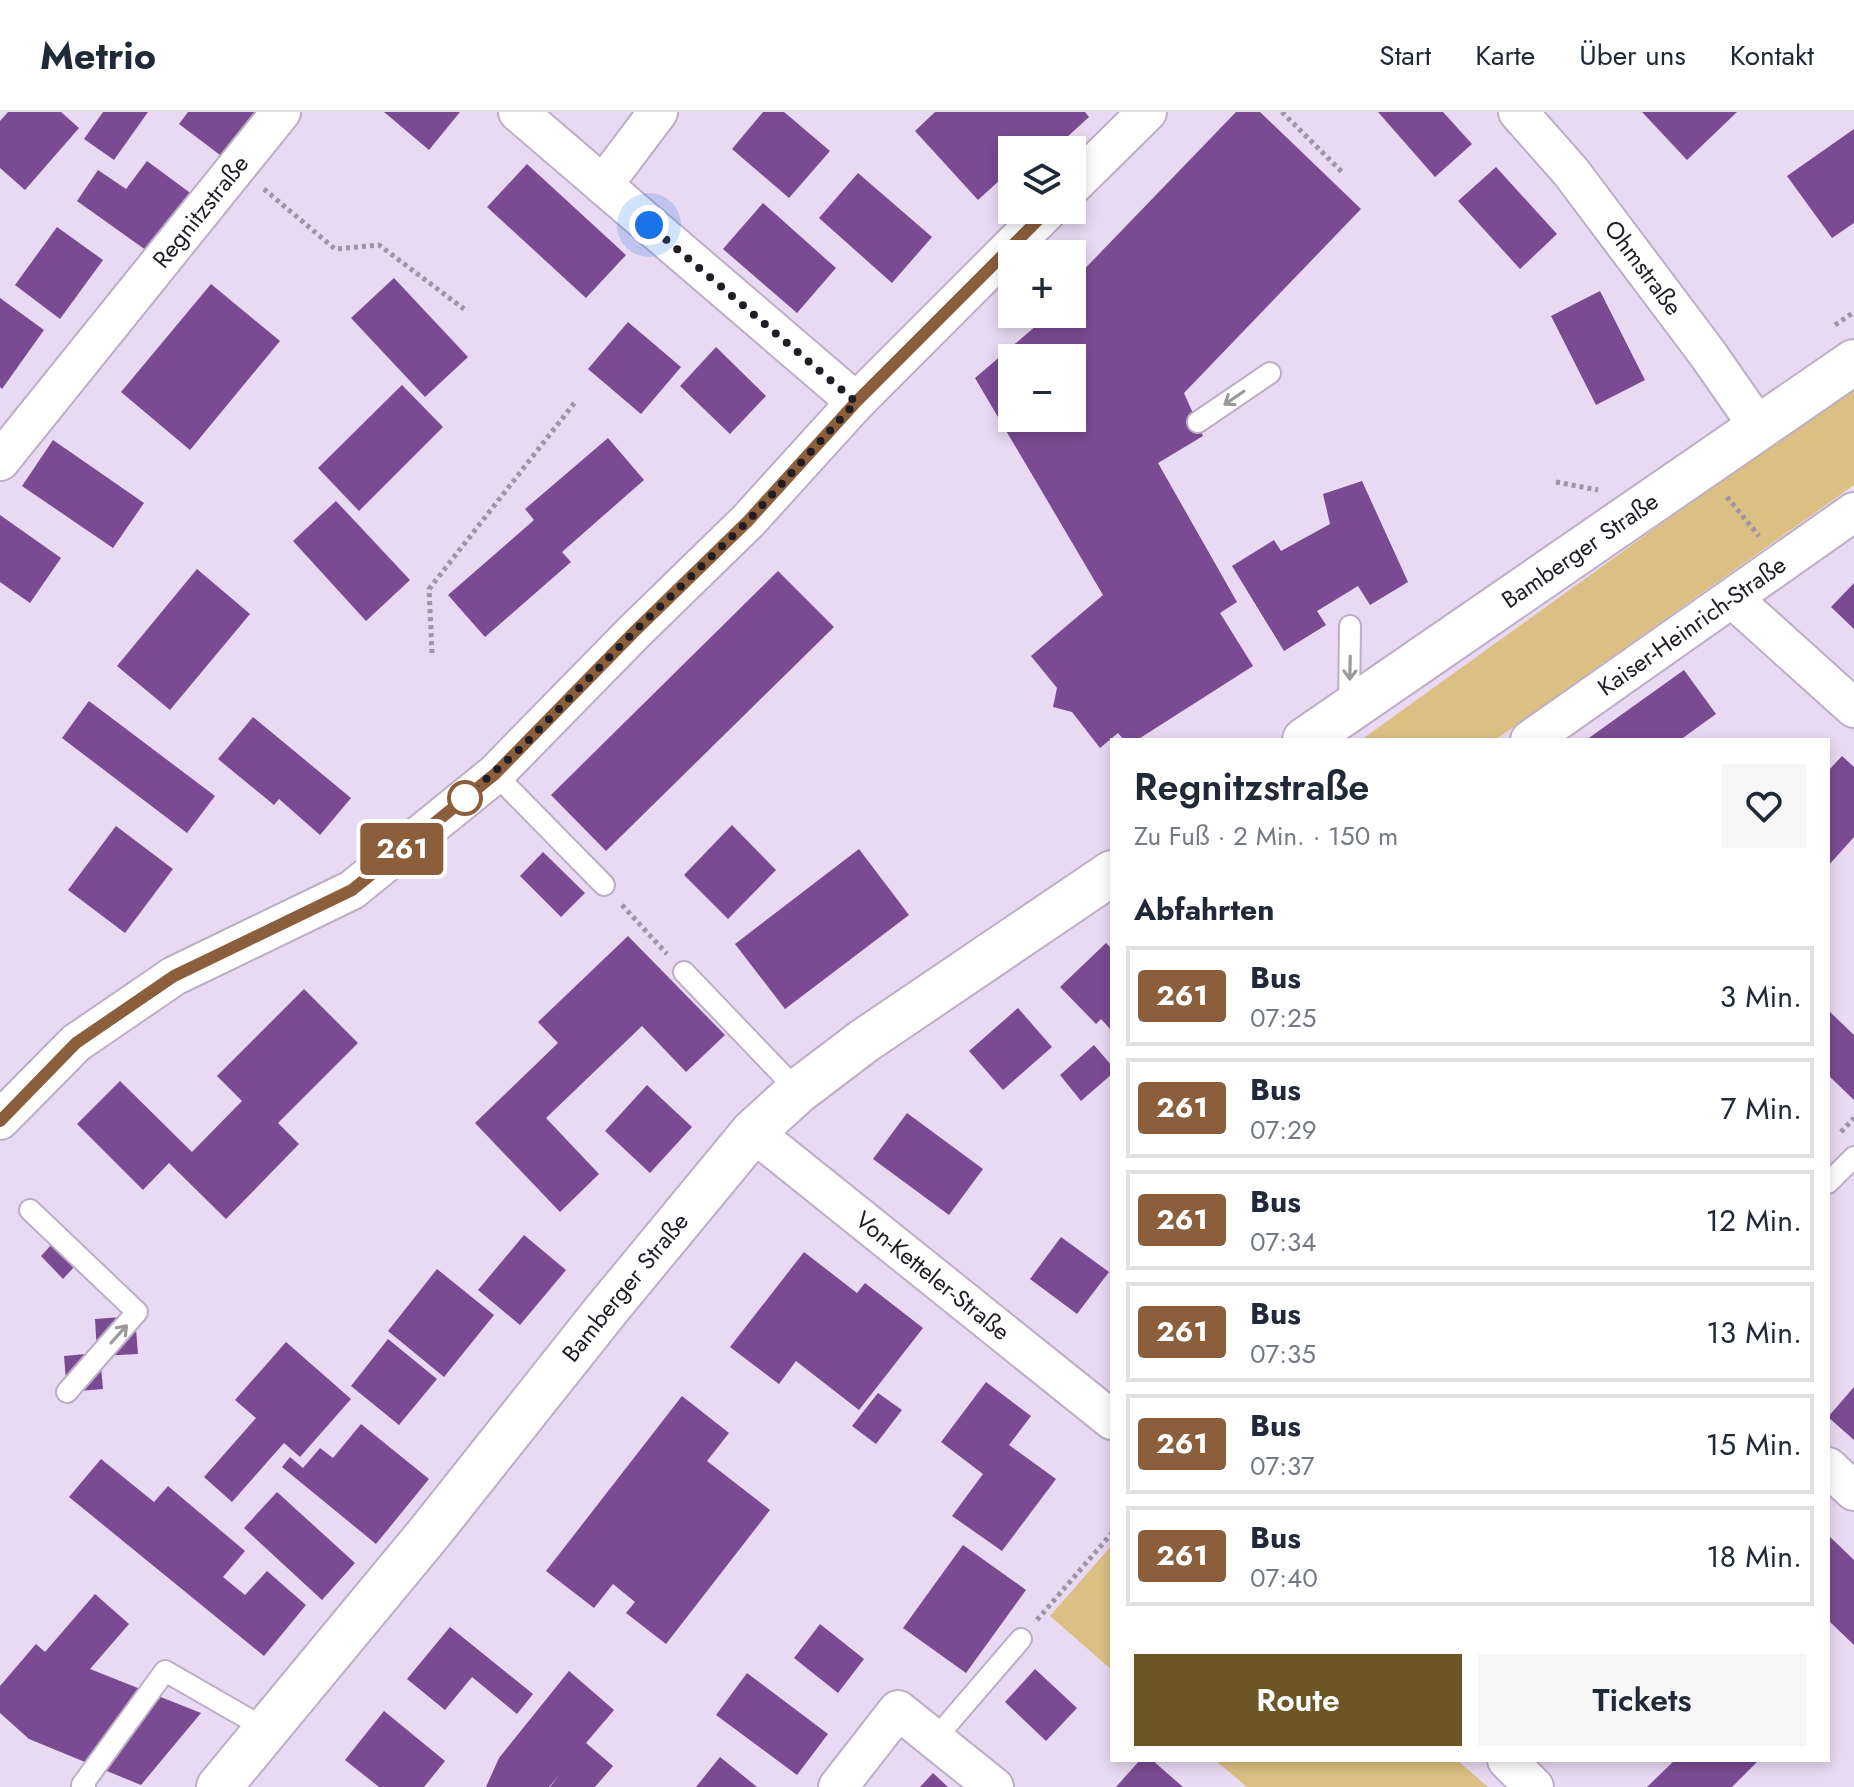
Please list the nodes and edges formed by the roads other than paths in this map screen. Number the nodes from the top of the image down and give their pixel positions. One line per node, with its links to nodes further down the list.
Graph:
1 (281, 112): 16 (street, Regnitzstraße)
2 (518, 112): 7 (street)
3 (658, 112): 7 (street)
4 (1147, 112): 6 (street)
5 (1518, 112): 15 (street, Ohmstraße)
6 (1086, 172)
7 (603, 185): 13 (street)
8 (1037, 224): 9 (street)
9 (1023, 240)
10 (998, 268): 13 (street)
11 (1854, 362): 15 (main road, Bamberger Straße)
12 (1270, 373): 14 (lane, one-way to 14)
13 (856, 402): 24 (street)
14 (1198, 422)
15 (1760, 429): 21 (main road, Bamberger Straße)
16 (0, 461)
17 (1854, 512): 18 (street, Kaiser-Heinrich-Straße)
18 (1733, 599): 20 (street); 23 (street, Kaiser-Heinrich-Straße)
19 (1350, 626): 21 (lane, one-way to 21)
20 (1854, 708)
21 (1349, 710): 22 (main road, Bamberger Straße)
22 (1308, 738)
23 (1533, 738)
24 (495, 774): 26 (lane); 29 (street)
25 (1110, 874): 28 (main road, Bamberger Straße)
26 (604, 885)
27 (684, 972): 28 (lane)
28 (798, 1091): 30 (main road, Bamberger Straße)
29 (0, 1120)
30 (753, 1132): 35 (street, Von-Ketteler-Straße); 39 (main road, Bamberger Straße)
31 (1854, 1157): 32 (lane)
32 (1830, 1181)
33 (30, 1210): 34 (lane, one-way to 33)
34 (67, 1392)
35 (1110, 1418)
36 (1830, 1469): 37 (street)
37 (1854, 1491)
38 (1021, 1639): 40 (lane)
39 (266, 1729): 42 (lane); 43 (main road, Bamberger Straße)
40 (935, 1739): 44 (street); 45 (street)
41 (1509, 1762): 46 (street)
42 (85, 1787)
43 (219, 1787)
44 (838, 1787)
45 (994, 1787)
46 (1534, 1787)

